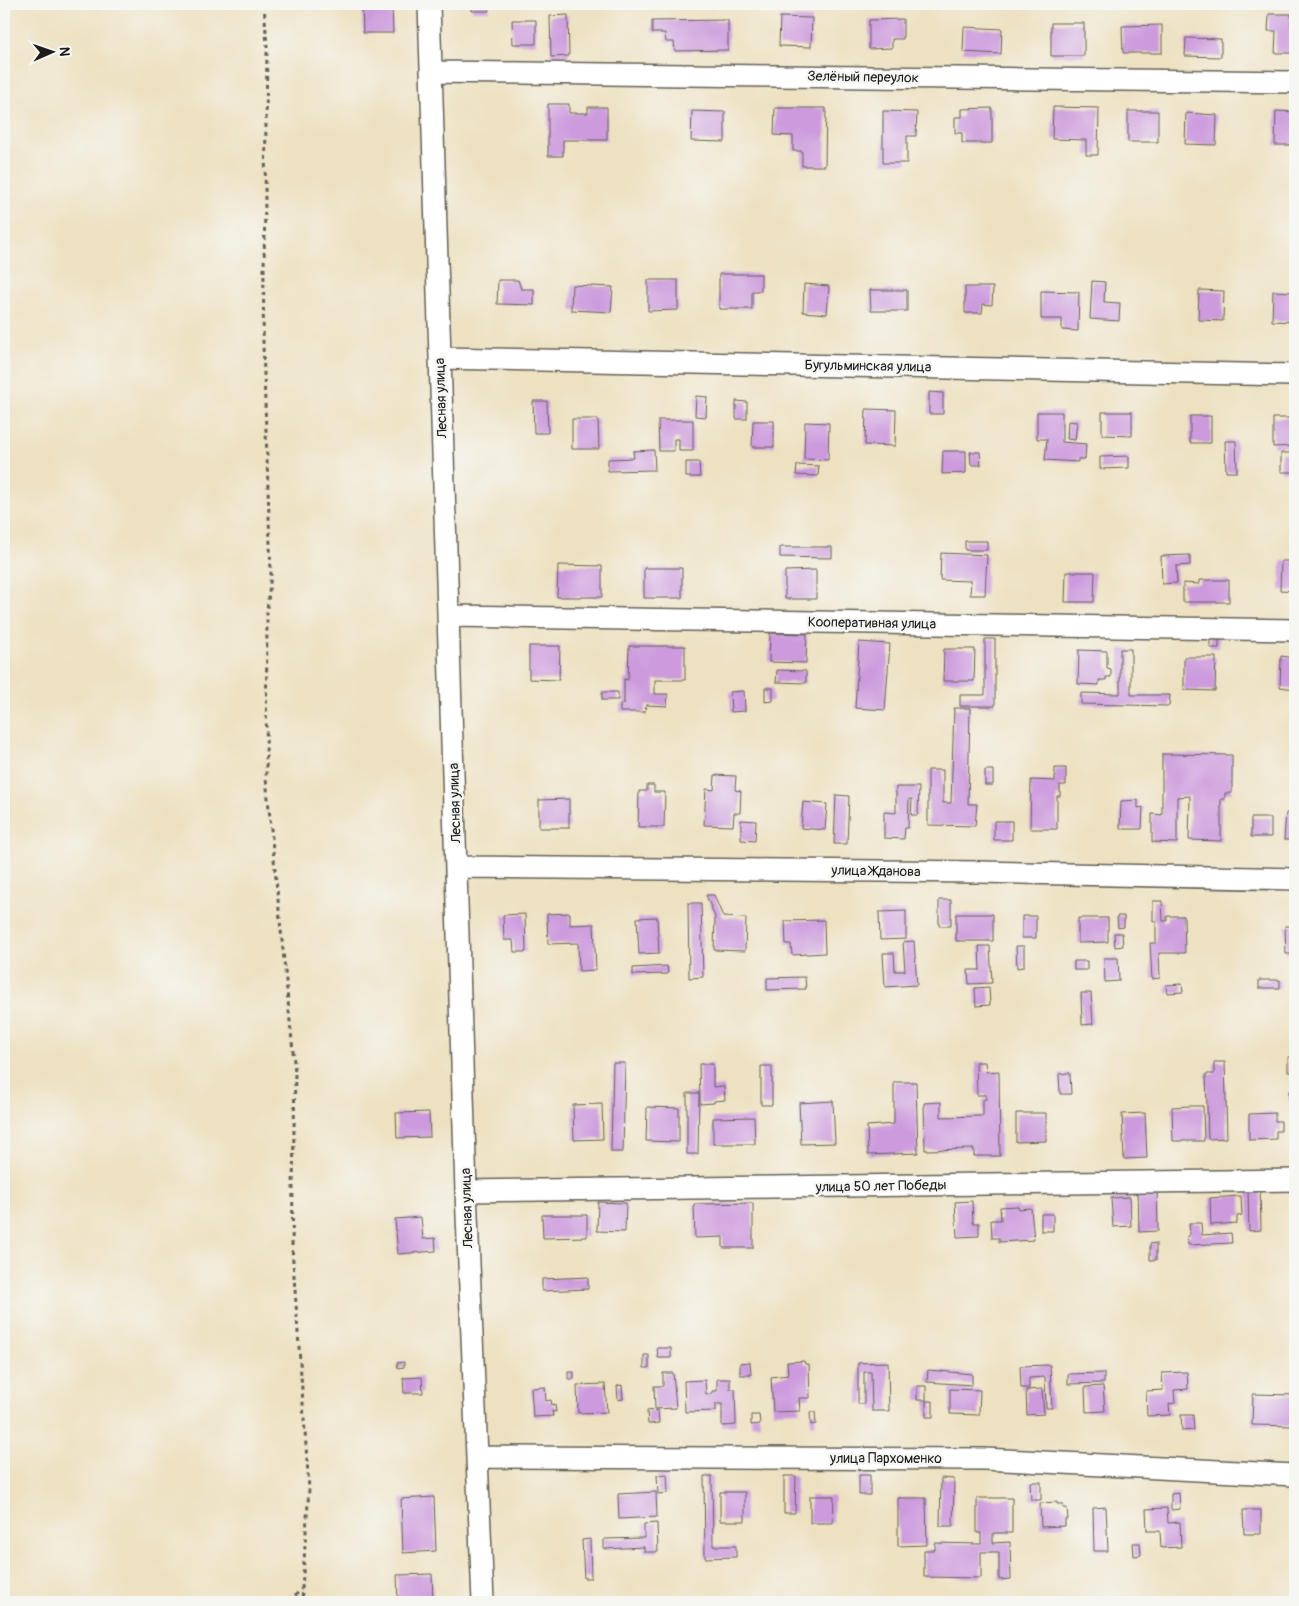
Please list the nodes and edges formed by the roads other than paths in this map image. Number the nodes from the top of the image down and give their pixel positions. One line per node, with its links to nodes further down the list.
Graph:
1 (429, 4): 2 (street, Лесная улица)
2 (431, 72): 3 (street, Зелёный переулок); 4 (street, Лесная улица)
3 (1295, 82)
4 (440, 358): 5 (street, Бугульминская улица); 6 (street, Лесная улица)
5 (1295, 375)
6 (449, 616): 7 (street, Кооперативная улица); 8 (street, Лесная улица)
7 (1295, 630)
8 (457, 866): 9 (street, улица Жданова); 11 (street, Лесная улица)
9 (1295, 879)
10 (1295, 1180): 11 (street, улица 50 лет Победы)
11 (466, 1191): 12 (street, Лесная улица)
12 (477, 1457): 13 (street, улица Пархоменко); 14 (street, Лесная улица)
13 (1295, 1475)
14 (483, 1602)

